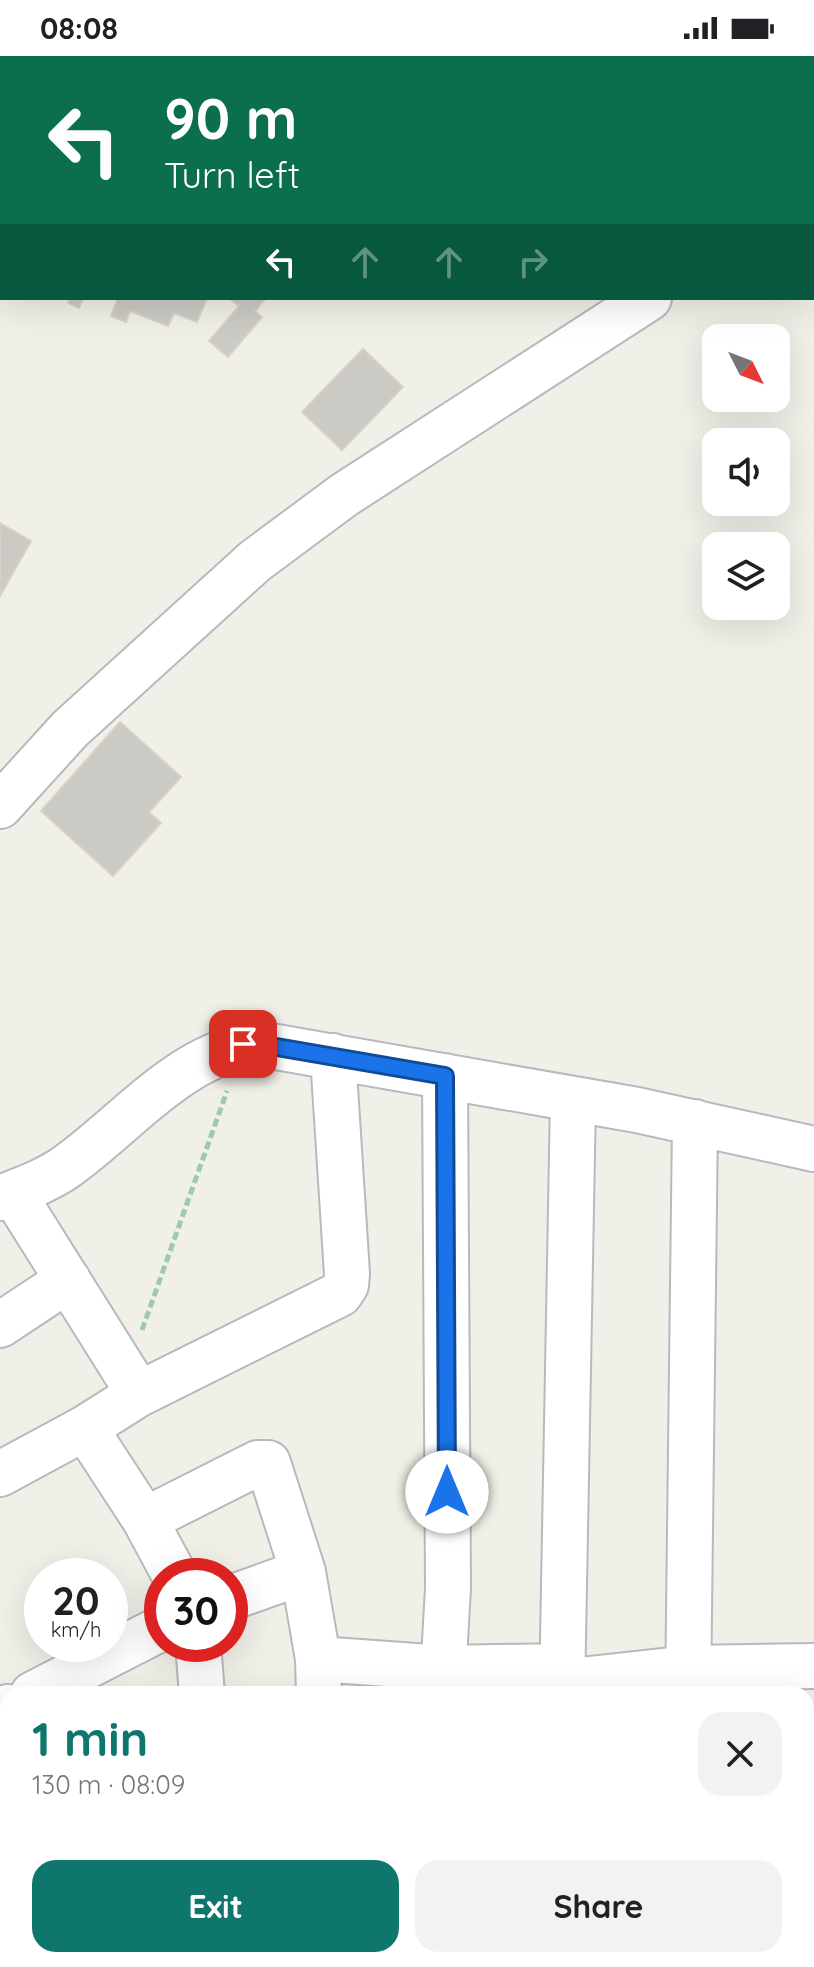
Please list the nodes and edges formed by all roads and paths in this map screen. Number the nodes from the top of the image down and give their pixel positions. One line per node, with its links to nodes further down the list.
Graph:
1 (646, 300): 2 (street)
2 (0, 806)
3 (243, 1044): 4 (street); 9 (street); 12 (path)
4 (333, 1056): 5 (street); 12 (street)
5 (445, 1076): 6 (street); 23 (street)
6 (573, 1099): 7 (street); 24 (street)
7 (695, 1122): 8 (street); 25 (street)
8 (814, 1149)
9 (6, 1196): 10 (street)
10 (68, 1280): 11 (street); 12 (street)
11 (0, 1325)
12 (133, 1384): 13 (street)
13 (85, 1428): 14 (street); 15 (street)
14 (0, 1474)
15 (145, 1520): 16 (street); 17 (street)
16 (165, 1558)
17 (303, 1572): 18 (street); 22 (street)
18 (248, 1592)
19 (144, 1637): 26 (street)
20 (199, 1662): 27 (street)
21 (814, 1666): 25 (street)
22 (319, 1676): 23 (street)
23 (442, 1681): 24 (street)
24 (561, 1681): 25 (street)
25 (689, 1681)
26 (49, 1686)
27 (201, 1686)

